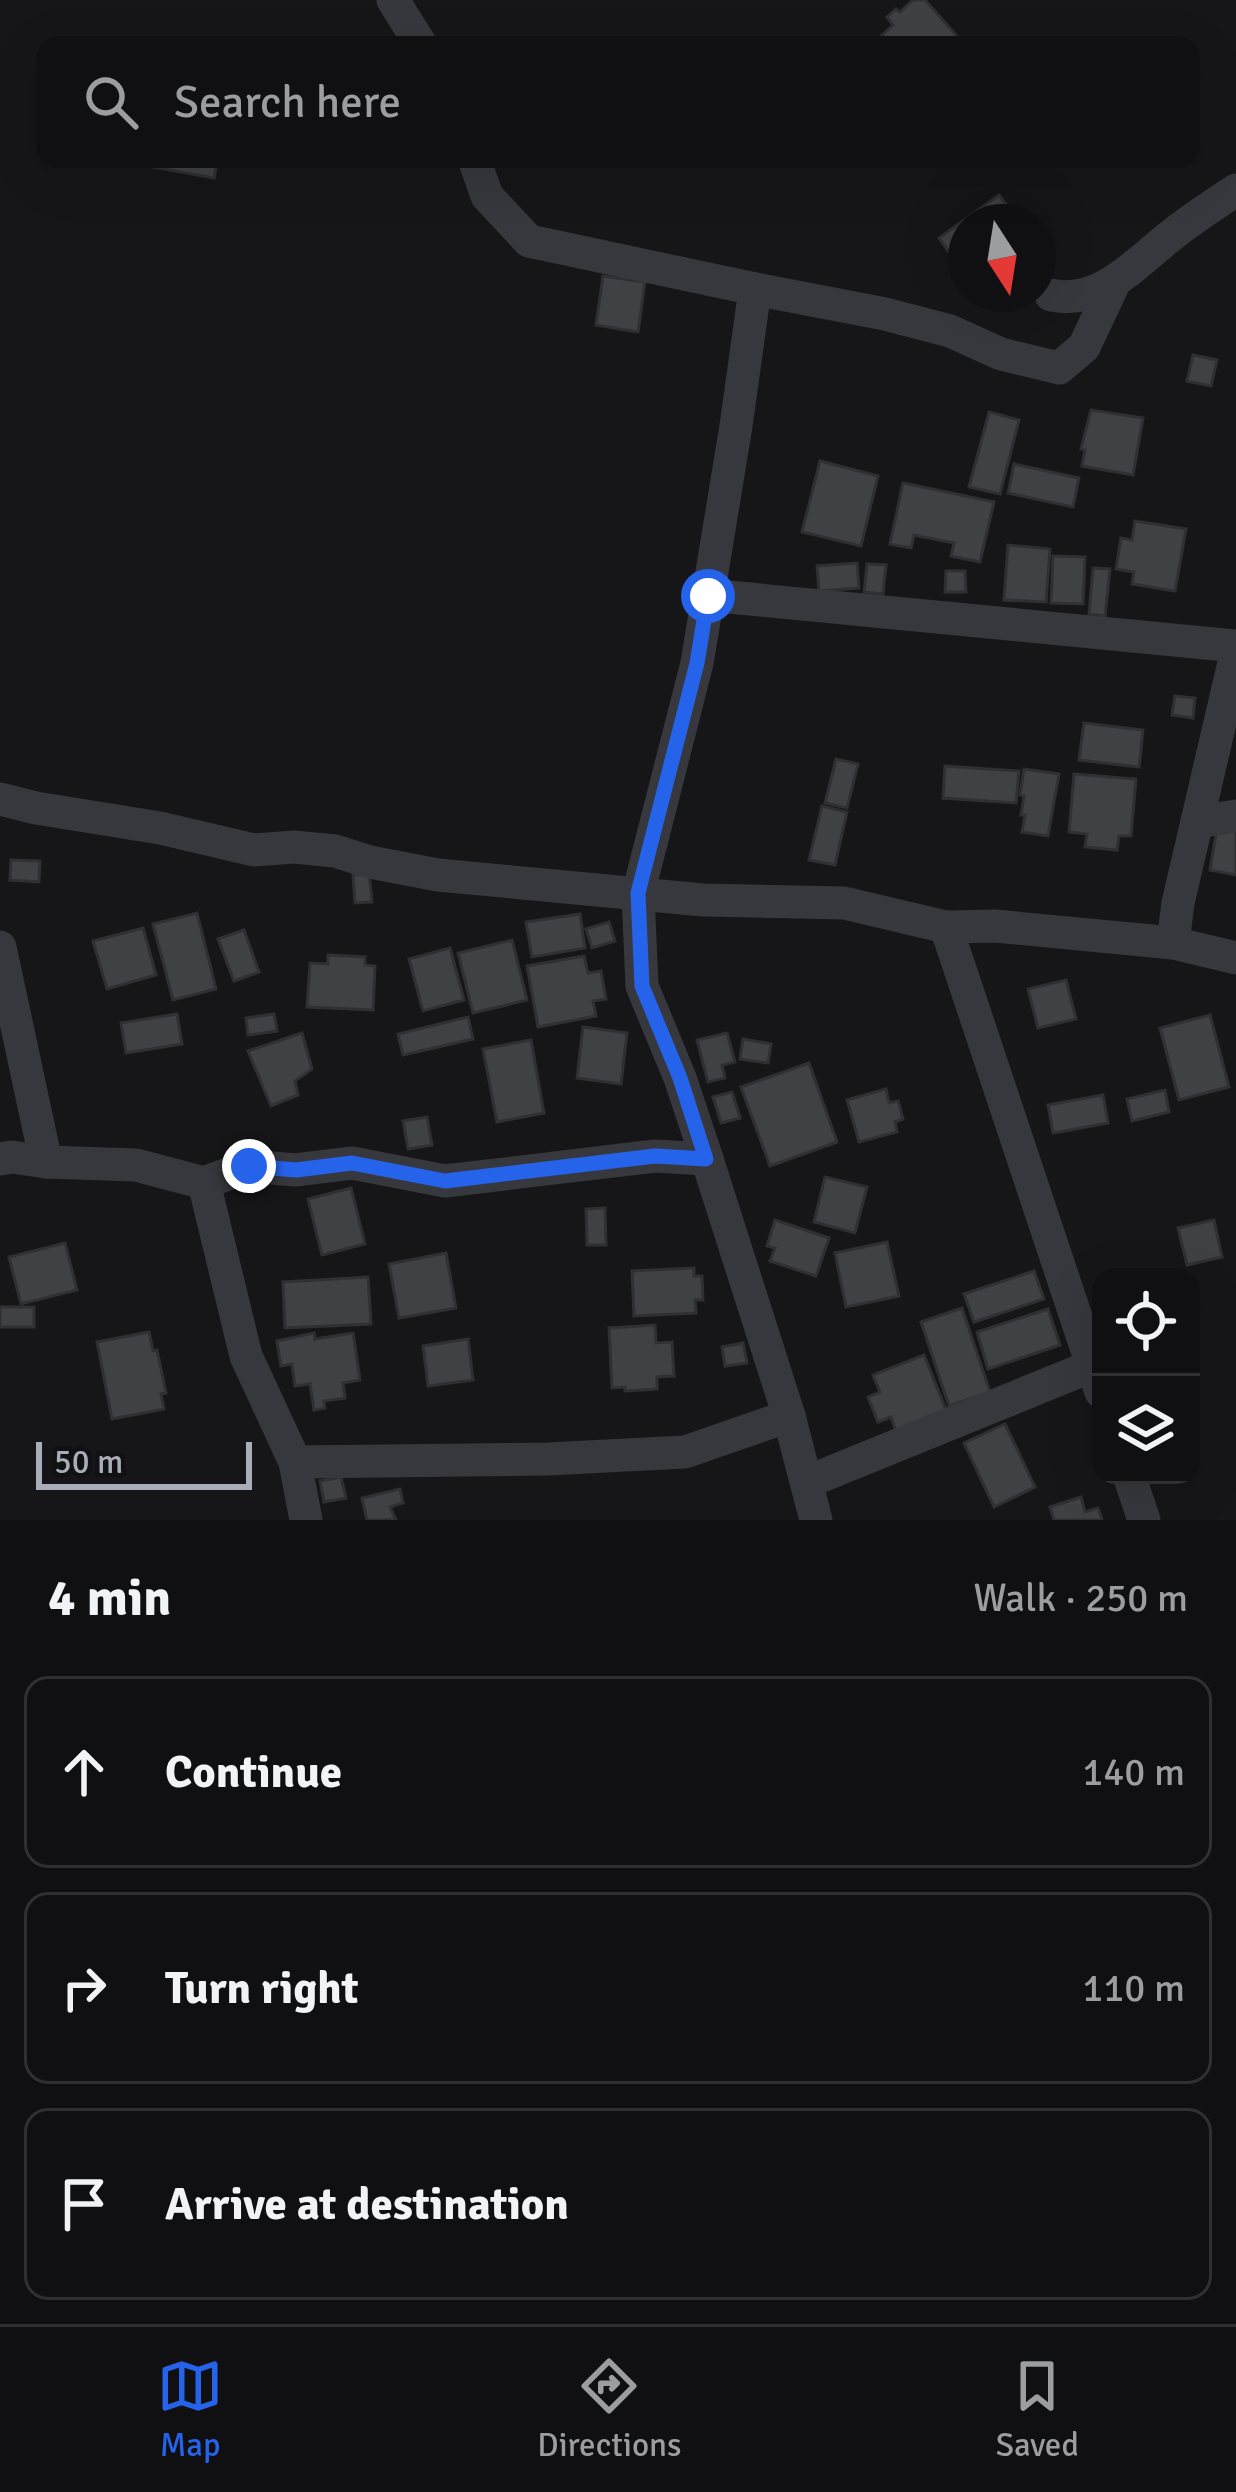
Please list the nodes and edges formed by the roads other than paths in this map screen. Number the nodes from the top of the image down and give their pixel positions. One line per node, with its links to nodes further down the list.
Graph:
1 (392, 0): 2 (street)
2 (415, 36)
3 (477, 168): 6 (street)
4 (1236, 190): 5 (street)
5 (1115, 281): 6 (street); 7 (street)
6 (755, 289): 8 (street)
7 (1056, 297)
8 (708, 596): 9 (street); 13 (street)
9 (1236, 650): 12 (street)
10 (0, 799): 13 (street)
11 (1236, 816): 12 (street)
12 (1197, 822): 15 (street)
13 (638, 893): 14 (street); 18 (street)
14 (946, 927): 15 (street); 22 (street)
15 (1173, 943): 17 (street)
16 (0, 947): 20 (street)
17 (1236, 958)
18 (706, 1159): 21 (street); 24 (street)
19 (0, 1160): 20 (street)
20 (46, 1162): 21 (street)
21 (204, 1183): 25 (street)
22 (1096, 1376)
23 (1092, 1381): 26 (street)
24 (789, 1416): 25 (street); 26 (street)
25 (295, 1462): 28 (street)
26 (807, 1482): 29 (street)
27 (1132, 1484): 30 (street)
28 (306, 1520)
29 (815, 1520)
30 (1144, 1520)

